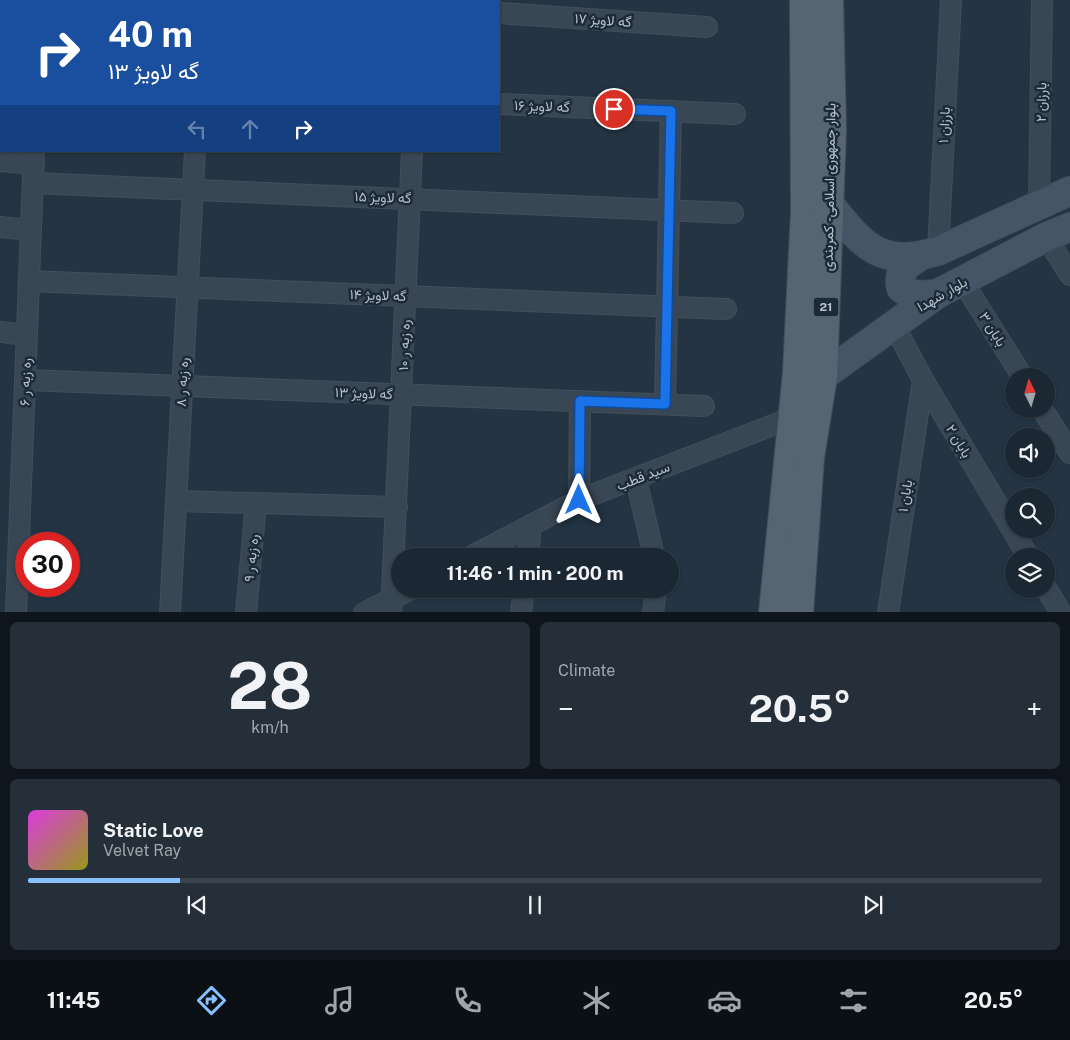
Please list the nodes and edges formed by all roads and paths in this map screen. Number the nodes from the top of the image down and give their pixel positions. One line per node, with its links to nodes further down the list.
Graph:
1 (804, 0): 37 (main road, بلوار جمهوری اسلامی - کمربندی / 21)
2 (829, 0): 17 (main road, بلوار جمهوری اسلامی - کمربندی / 21)
3 (951, 0): 24 (street, بارزان ۱)
4 (1042, 0): 18 (street, بارزان ۲)
5 (510, 9): 6 (street, گه لاویژ ۱۷)
6 (708, 27)
7 (500, 104): 8 (street, ۱۶ گه لاویژ)
8 (671, 111): 9 (street, ۱۶ گه لاویژ); 19 (street)
9 (735, 114)
10 (195, 152): 14 (street, ۸ ره زبه ر)
11 (412, 152): 16 (street, ره زبه ر ۱۰)
12 (0, 161): 13 (street, گه لاویژ ۱۵)
13 (34, 166): 14 (street, گه لاویژ ۱۵); 22 (street, ره زبه ر ۶)
14 (193, 189): 16 (street, گه لاویژ ۱۵); 28 (street, ۸ ره زبه ر)
15 (1070, 191): 18 (main road)
16 (410, 199): 19 (street, گه لاویژ ۱۵); 30 (street, ره زبه ر ۱۰)
17 (830, 205): 24 (main road); 38 (main road, بلوار جمهوری اسلامی - کمربندی / 21)
18 (1039, 205): 24 (main road)
19 (670, 210): 20 (street, گه لاویژ ۱۵); 31 (street)
20 (733, 213)
21 (0, 227): 22 (street)
22 (31, 230): 26 (street, ره زبه ر ۶)
23 (1058, 232): 25 (street); 27 (main road, بلوار شهدا)
24 (929, 254): 29 (main road)
25 (1070, 275)
26 (29, 281): 28 (street, گه لاویژ ۱۴); 35 (street, ره زبه ر ۶)
27 (963, 282): 29 (main road, بلوار شهدا); 36 (street, بابان ۳)
28 (187, 287): 30 (street, گه لاویژ ۱۴); 41 (street, ۸ ره زبه ر)
29 (937, 294): 33 (main road, بلوار شهدا)
30 (406, 296): 31 (street, گه لاویژ ۱۴); 42 (street, ره زبه ر ۱۰)
31 (668, 307): 32 (street, گه لاویژ ۱۴); 44 (street)
32 (726, 309)
33 (894, 325): 38 (main road, بلوار شهدا); 40 (street, بابان ۲)
34 (0, 332): 35 (street)
35 (27, 335): 39 (street, ره زبه ر ۶)
36 (1017, 368)
37 (797, 373): 38 (main road); 46 (main road, بلوار جمهوری اسلامی - کمربندی / 21)
38 (823, 376): 49 (main road, بلوار جمهوری اسلامی - کمربندی / 21)
39 (25, 380): 41 (street, گه لاویژ ۱۳); 64 (street, ره زبه ر ۶)
40 (923, 380): 59 (street, بابان ۲); 72 (street, بابان ۱)
41 (182, 386): 42 (street, گه لاویژ ۱۳); 52 (street, ۸ ره زبه ر)
42 (402, 394): 43 (street, گه لاویژ ۱۳); 54 (street, ره زبه ر ۱۰)
43 (580, 401): 44 (street, گه لاویژ ۱۳); 51 (street)
44 (665, 404): 45 (street, گه لاویژ ۱۳)
45 (704, 406)
46 (791, 418): 49 (main road, بلوار جمهوری اسلامی - کمربندی / 21); 50 (street, سید قطب)
47 (1048, 418): 48 (street)
48 (1070, 453)
49 (799, 457): 70 (main road, بلوار جمهوری اسلامی - کمربندی / 21); 71 (main road, بلوار جمهوری اسلامی - کمربندی / 21)
50 (636, 479): 51 (street, سید قطب); 58 (street)
51 (579, 500): 55 (street, سید قطب)
52 (176, 502): 53 (street); 65 (street, ۸ ره زبه ر)
53 (256, 504): 54 (street); 66 (street, ره زبه ر ۹)
54 (397, 507): 63 (street, ره زبه ر ۱۰)
55 (531, 525): 56 (street, سید قطب); 57 (street)
56 (487, 548)
57 (529, 548)
58 (652, 548)
59 (1023, 548)
60 (523, 598): 68 (street)
61 (655, 598): 69 (street)
62 (1052, 598): 73 (street)
63 (398, 600): 67 (street)
64 (16, 612)
65 (170, 612)
66 (246, 612)
67 (364, 612)
68 (522, 612)
69 (653, 612)
70 (773, 612)
71 (799, 612)
72 (888, 612)
73 (1061, 612)

